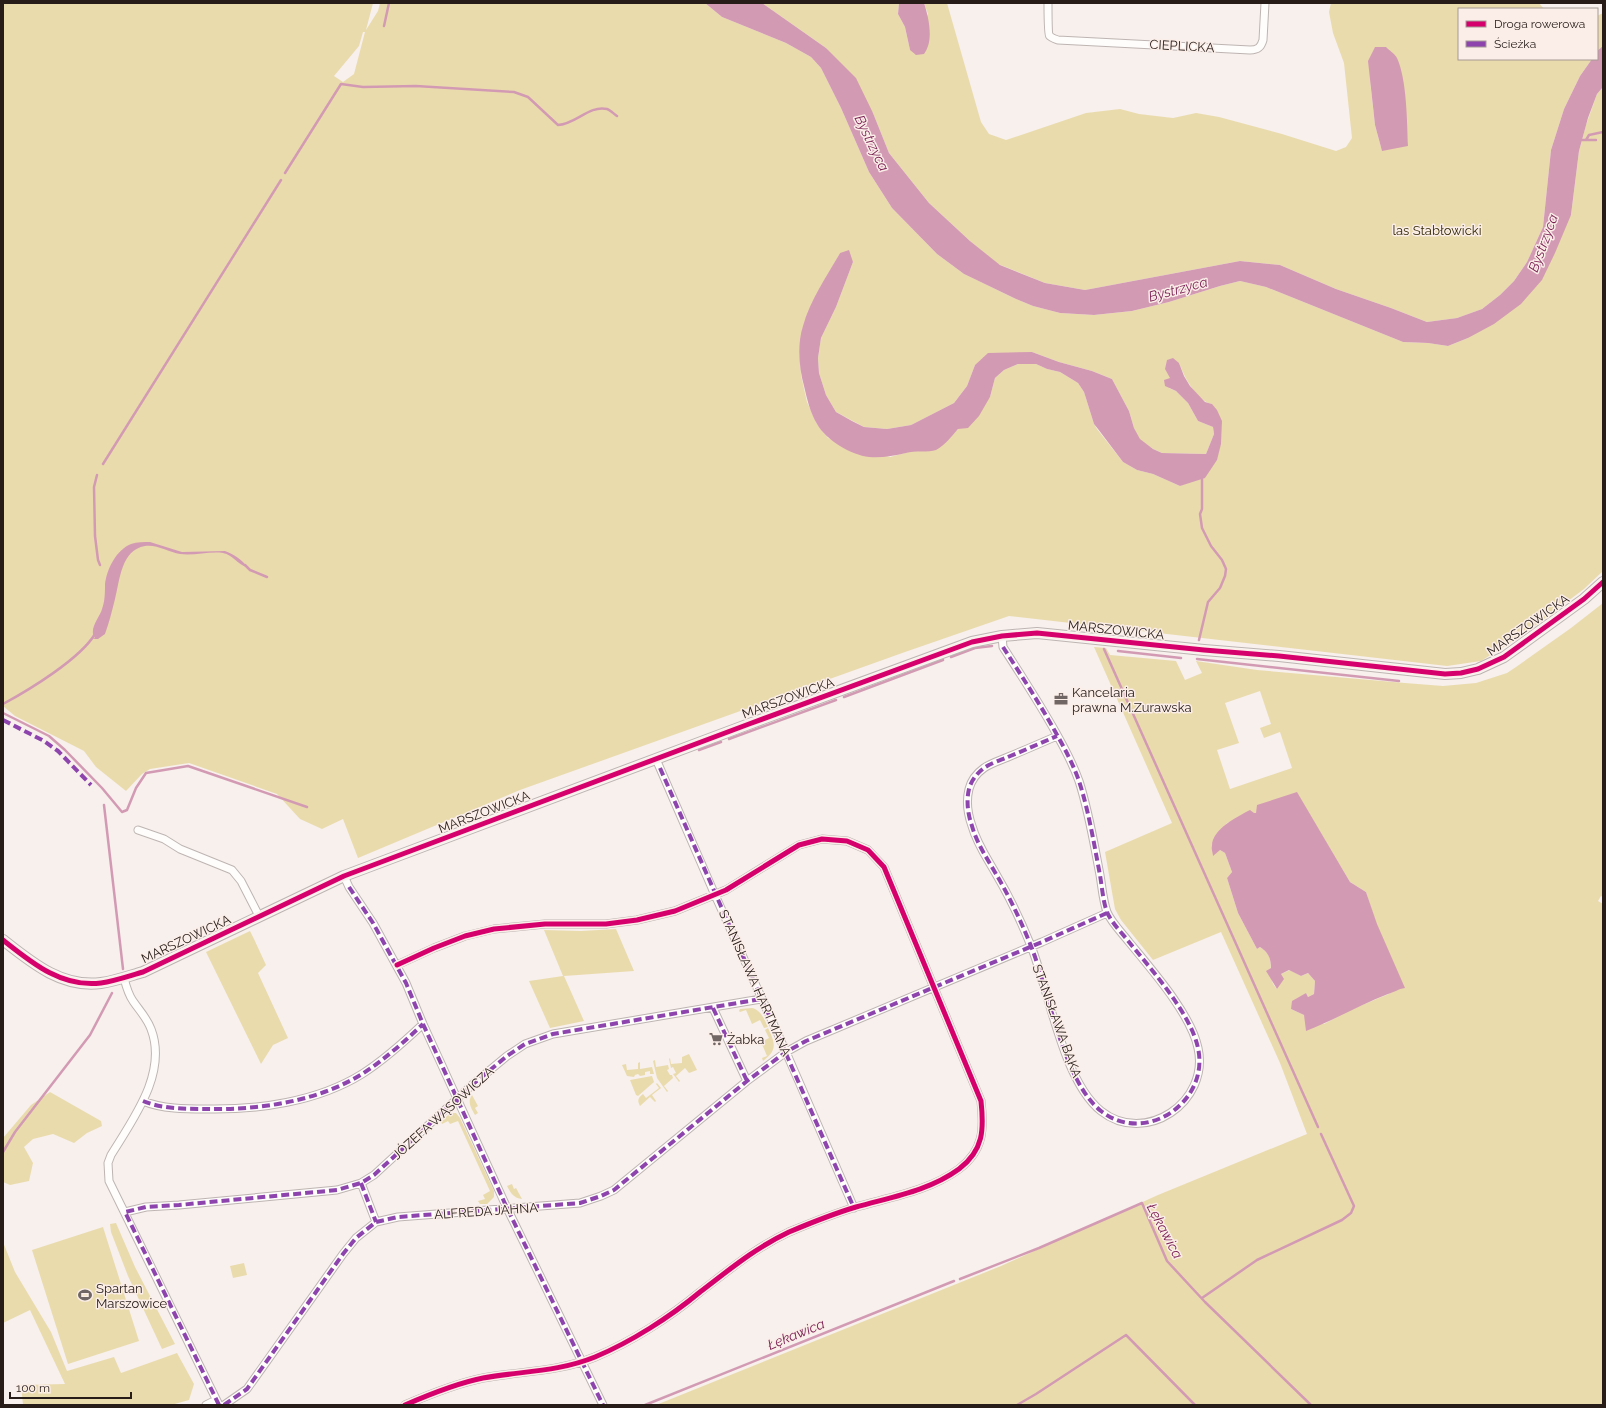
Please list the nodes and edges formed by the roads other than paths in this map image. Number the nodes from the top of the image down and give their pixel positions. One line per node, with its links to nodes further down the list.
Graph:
1 (1048, 3): 2 (street, CIEPLICKA)
2 (1265, 3)
3 (1603, 582): 4 (street, MARSZOWICKA)
4 (1002, 636): 5 (street); 6 (street, MARSZOWICKA)
5 (1057, 736): 10 (street); 13 (street, STANISŁAWA BĄKA)
6 (656, 759): 8 (street, MARSZOWICKA); 9 (street, STANISŁAWA HARTMANA)
7 (138, 830): 11 (street)
8 (344, 876): 11 (street, MARSZOWICKA); 14 (street)
9 (715, 895): 14 (street); 16 (street); 17 (street, STANISŁAWA HARTMANA)
10 (1107, 913): 13 (street, ALFREDA JAHNA); 13 (street, STANISŁAWA BĄKA)
11 (259, 916): 15 (street, MARSZOWICKA)
12 (3, 940): 15 (street, MARSZOWICKA)
13 (1031, 946): 16 (street, ALFREDA JAHNA)
14 (396, 965): 19 (street)
15 (124, 978): 23 (street)
16 (933, 987): 20 (street, ALFREDA JAHNA); 26 (street)
17 (761, 1000): 18 (street, JÓZEFA WĄSOWICZA); 20 (street, STANISŁAWA HARTMANA)
18 (713, 1008): 21 (street); 22 (street, JÓZEFA WĄSOWICZA)
19 (423, 1024): 22 (street); 23 (street)
20 (786, 1052): 21 (street, ALFREDA JAHNA); 26 (street, STANISŁAWA HARTMANA)
21 (747, 1081): 25 (street, ALFREDA JAHNA)
22 (458, 1099): 24 (street, JÓZEFA WĄSOWICZA); 25 (street)
23 (143, 1101): 27 (street)
24 (361, 1183): 27 (street, JÓZEFA WĄSOWICZA); 28 (street)
25 (507, 1208): 28 (street, ALFREDA JAHNA); 29 (street)
26 (854, 1208): 29 (street)
27 (125, 1212): 30 (street)
28 (376, 1222): 32 (street, ALFREDA JAHNA)
29 (581, 1362): 33 (street); 34 (street)
30 (217, 1403): 31 (street)
31 (206, 1405)
32 (224, 1405)
33 (405, 1405)
34 (603, 1405)

